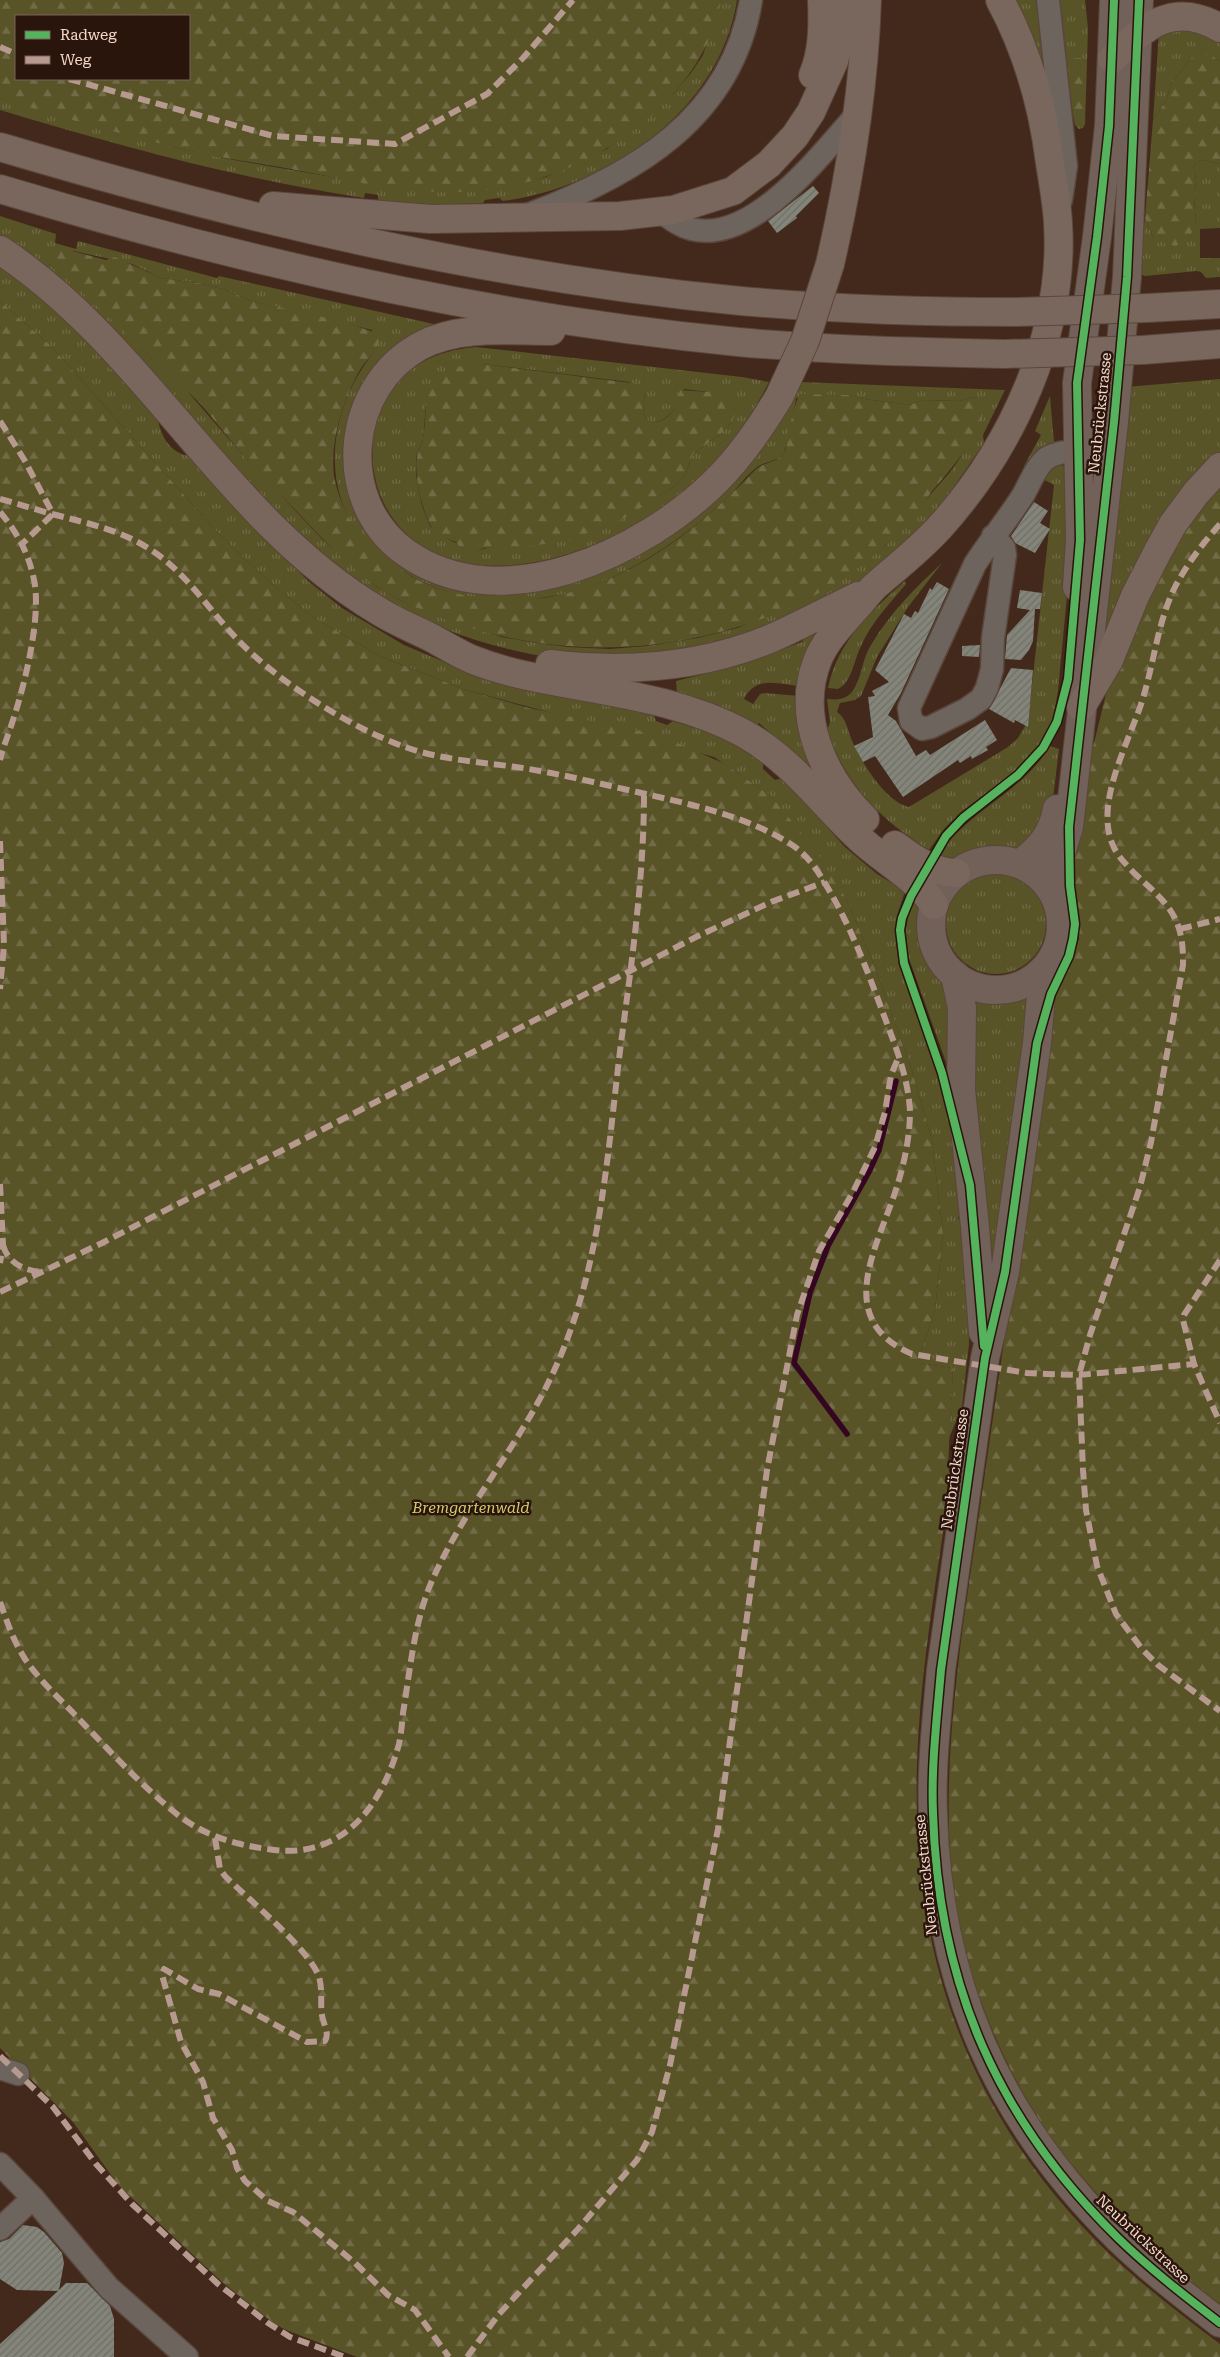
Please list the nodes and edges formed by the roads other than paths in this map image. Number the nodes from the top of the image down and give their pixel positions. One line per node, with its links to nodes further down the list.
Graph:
1 (751, 0): 20 (lane)
2 (822, 0): 18 (highway)
3 (850, 0): 18 (highway)
4 (867, 0): 14 (highway)
5 (1000, 0): 21 (highway)
6 (1048, 0): 21 (lane)
7 (1114, 0): 13 (main road, Neubrückstrasse)
8 (1139, 0): 12 (main road, Neubrückstrasse)
9 (1202, 0): 10 (highway)
10 (1220, 10)
11 (1220, 28): 12 (highway)
12 (1139, 33): 13 (highway); 31 (main road, Neubrückstrasse)
13 (1112, 59): 26 (main road, Neubrückstrasse)
14 (857, 114): 19 (lane); 24 (highway, bridge)
15 (0, 148): 17 (highway)
16 (0, 189): 24 (highway)
17 (184, 198): 20 (highway); 23 (highway, bridge)
18 (703, 200): 19 (highway)
19 (661, 212): 20 (highway)
20 (521, 218)
21 (1058, 224): 29 (highway)
22 (0, 250): 30 (highway)
23 (1220, 304)
24 (639, 331): 25 (highway, bridge)
25 (1220, 344)
26 (1077, 452): 28 (lane); 32 (main road, Neubrückstrasse)
27 (1220, 467): 31 (highway)
28 (993, 536): 28 (lane)
29 (873, 588): 30 (highway); 33 (highway)
30 (429, 637): 35 (highway)
31 (1081, 707): 34 (main road, Neubrückstrasse)
32 (1020, 864): 33 (main road); 34 (main road)
33 (956, 873): 35 (main road)
34 (1054, 893): 36 (main road)
35 (934, 905): 37 (main road)
36 (1043, 971): 37 (main road); 38 (main road, Neubrückstrasse)
37 (955, 975): 38 (main road, Neubrückstrasse)
38 (985, 1358): 42 (main road, Neubrückstrasse)
39 (0, 2164): 40 (lane)
40 (33, 2198): 41 (lane); 43 (lane)
41 (0, 2229)
42 (1220, 2324)
43 (187, 2357)

